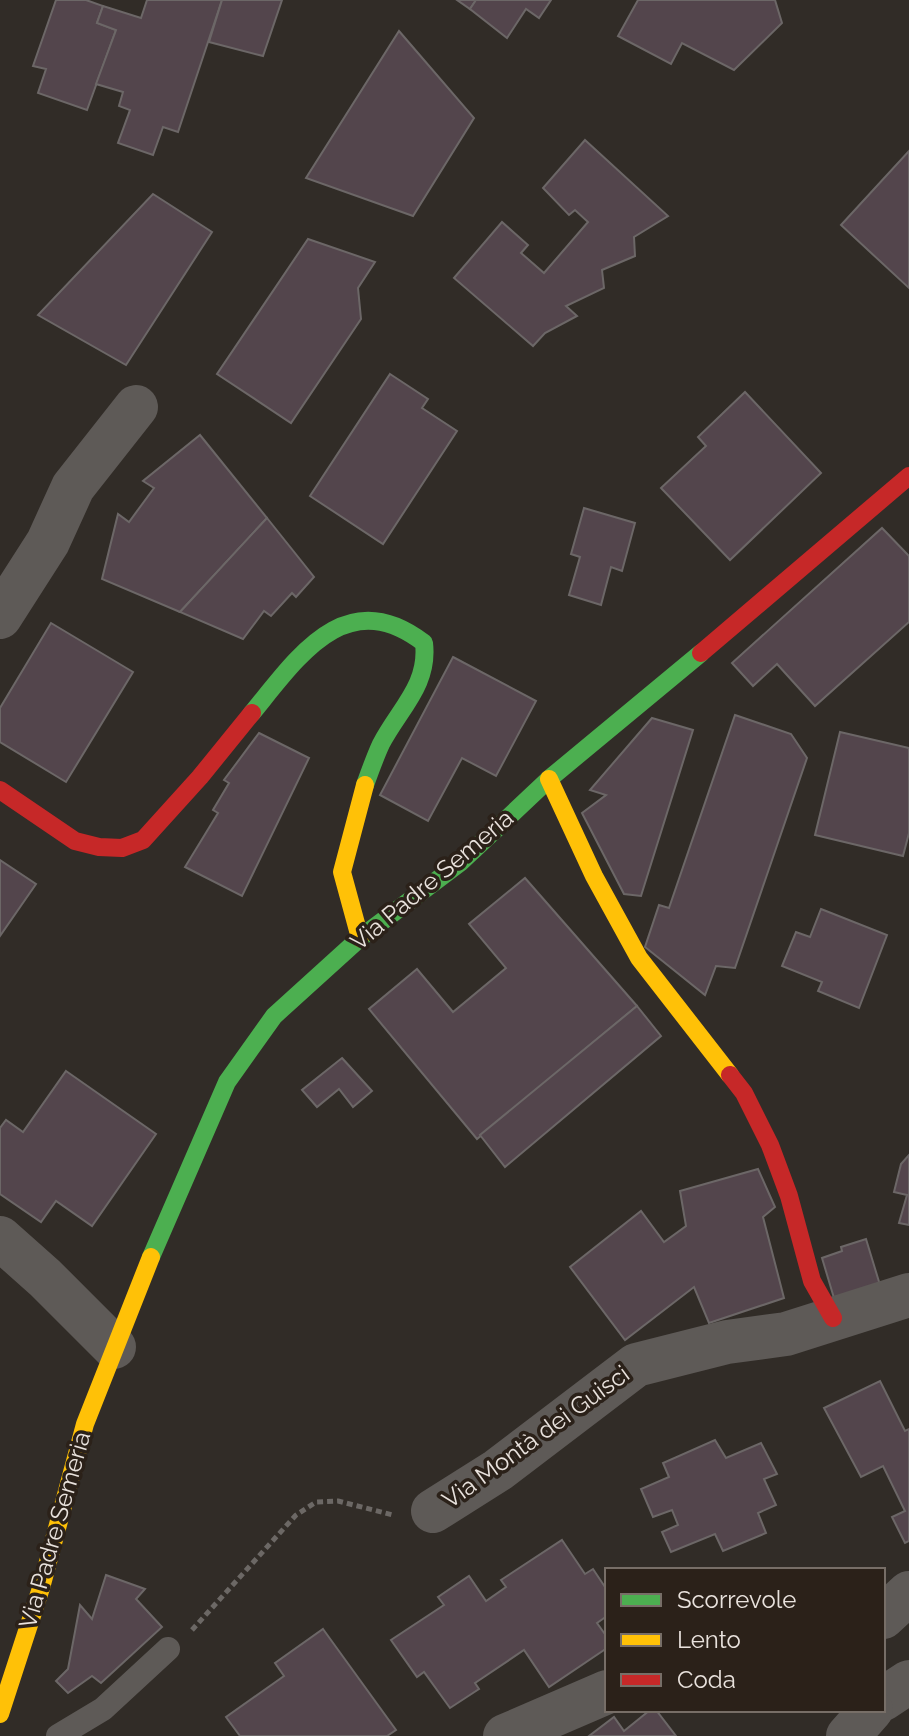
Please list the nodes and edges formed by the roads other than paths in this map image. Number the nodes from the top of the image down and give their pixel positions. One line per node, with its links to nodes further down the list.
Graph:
1 (136, 407): 3 (street)
2 (909, 476): 4 (main road, Via Padre Semeria)
3 (0, 617)
4 (549, 779): 6 (main road, Via Padre Semeria); 9 (main road)
5 (0, 790): 6 (main road)
6 (360, 938): 10 (main road, Via Padre Semeria)
7 (0, 1238): 10 (street)
8 (909, 1295): 9 (street, Via Montà dei Guisci)
9 (833, 1318): 11 (street, Via Montà dei Guisci)
10 (114, 1347): 19 (main road, Via Padre Semeria)
11 (433, 1511)
12 (909, 1593): 13 (street)
13 (885, 1615)
14 (168, 1649): 20 (lane)
15 (909, 1682): 17 (street)
16 (605, 1693): 21 (street)
17 (885, 1698)
18 (869, 1712): 22 (street)
19 (0, 1714)
20 (58, 1736)
21 (505, 1736)
22 (848, 1736)

